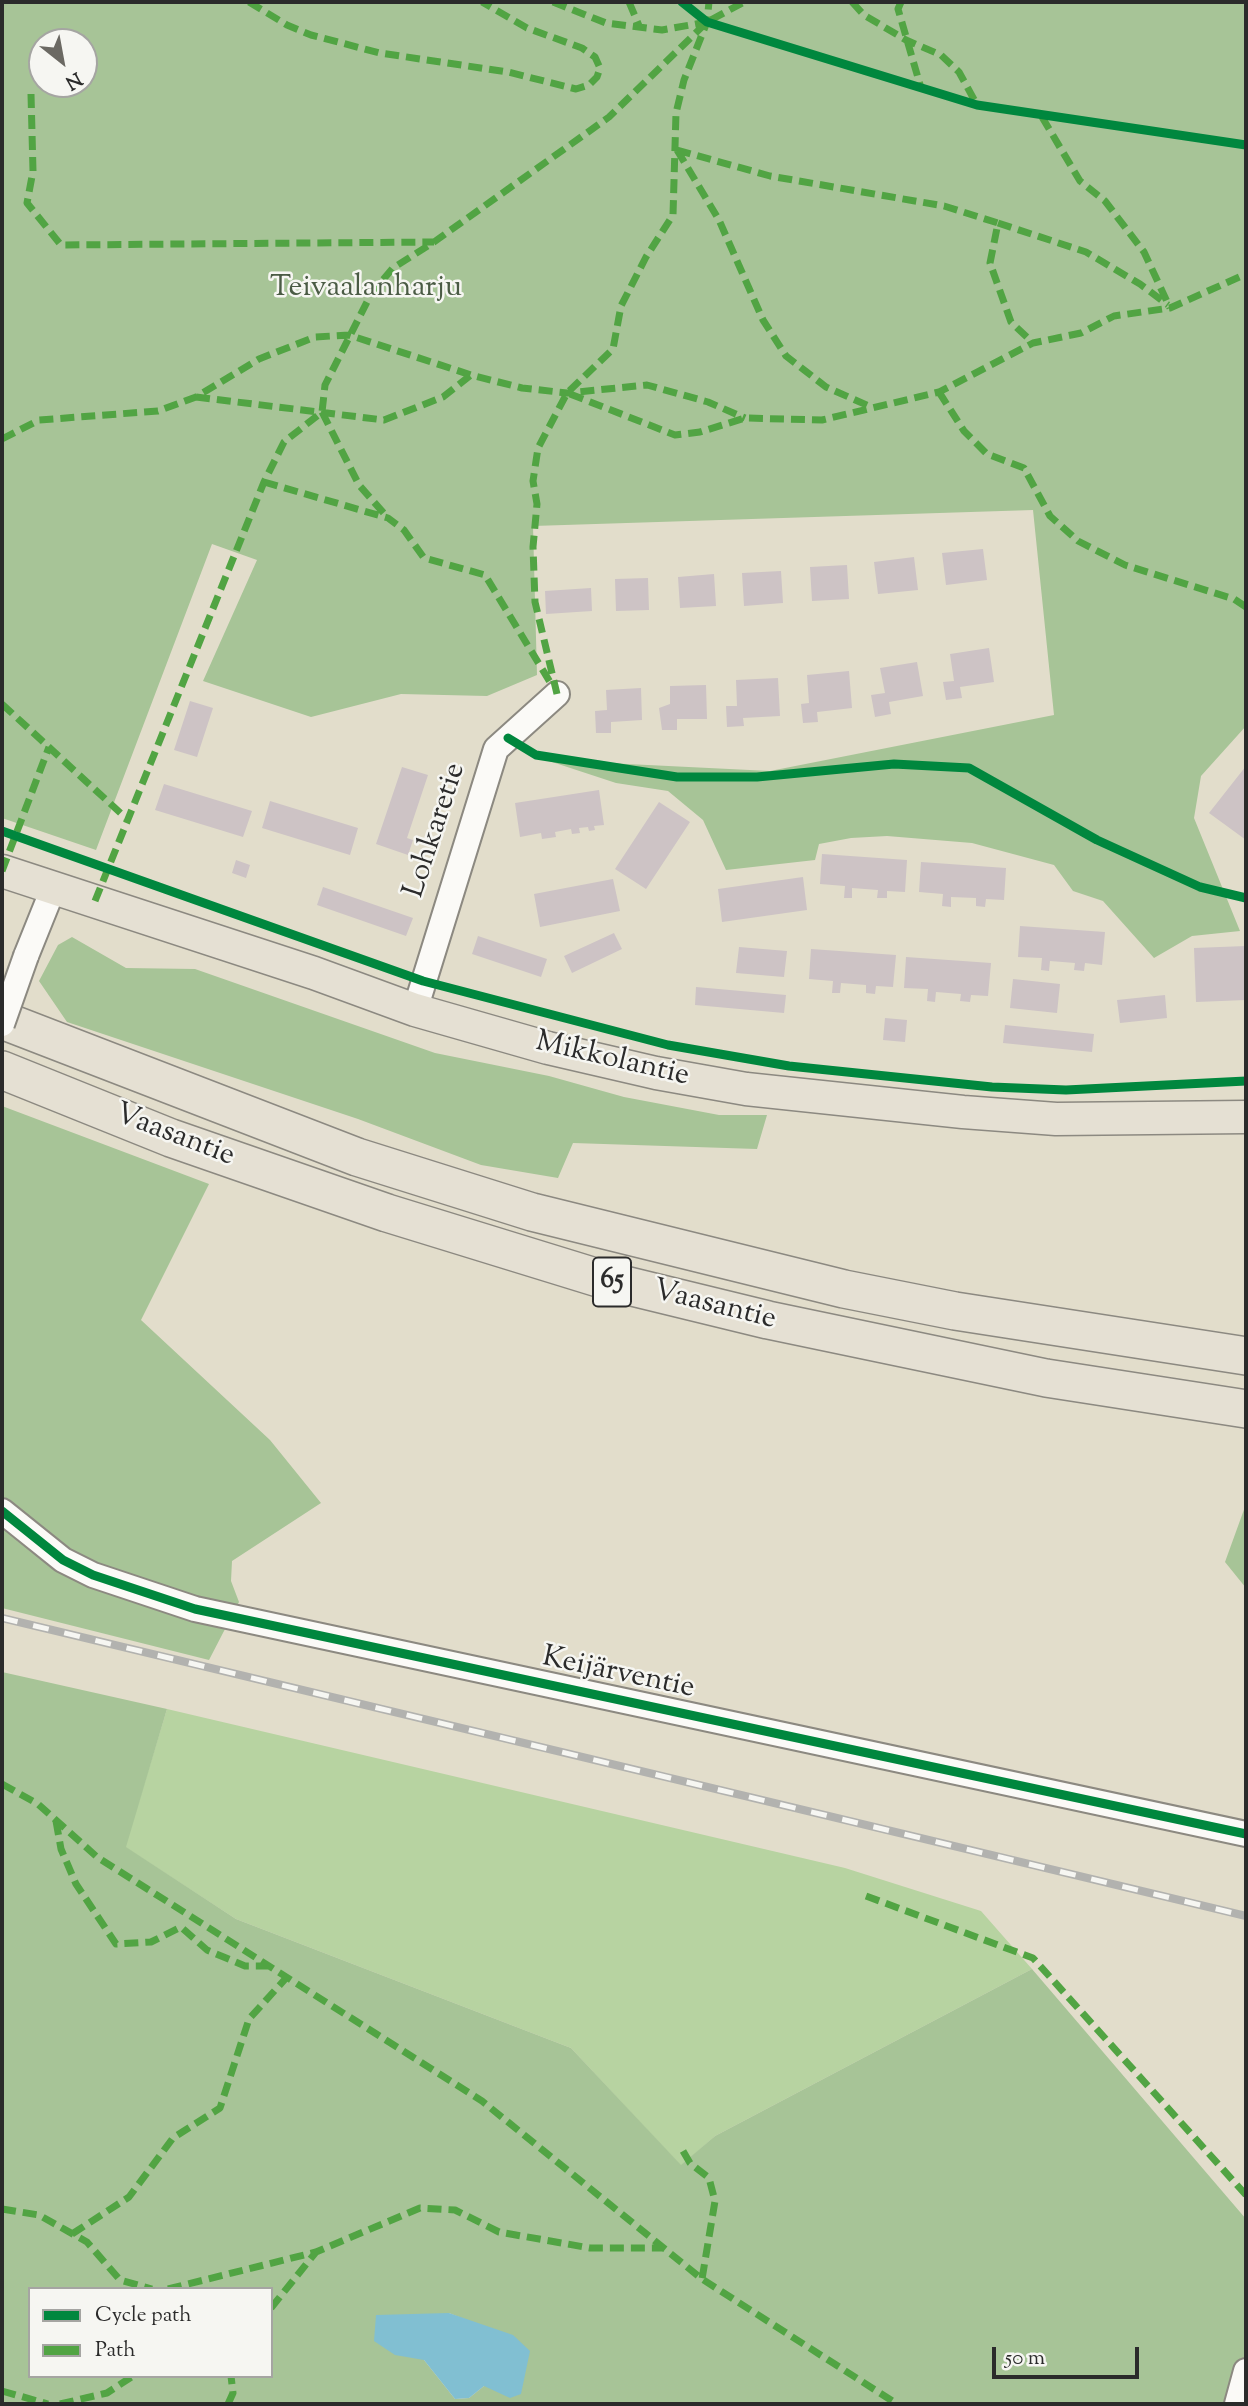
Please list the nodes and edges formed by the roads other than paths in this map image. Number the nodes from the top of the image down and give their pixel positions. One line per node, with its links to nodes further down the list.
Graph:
1 (557, 694): 4 (street, Lohkaretie)
2 (2, 871): 3 (main road, Mikkolantie)
3 (53, 889): 4 (main road, Mikkolantie); 5 (street, bridge)
4 (415, 1010): 7 (main road, Mikkolantie)
5 (2, 1022): 8 (highway, Vaasantie / 65)
6 (2, 1069): 9 (highway, Vaasantie / 65)
7 (1246, 1117)
8 (1246, 1356)
9 (1246, 1409)
10 (2, 1511): 11 (street, Keijärventie)
11 (1246, 1834)
12 (1246, 2371): 13 (street)
13 (1237, 2404)

